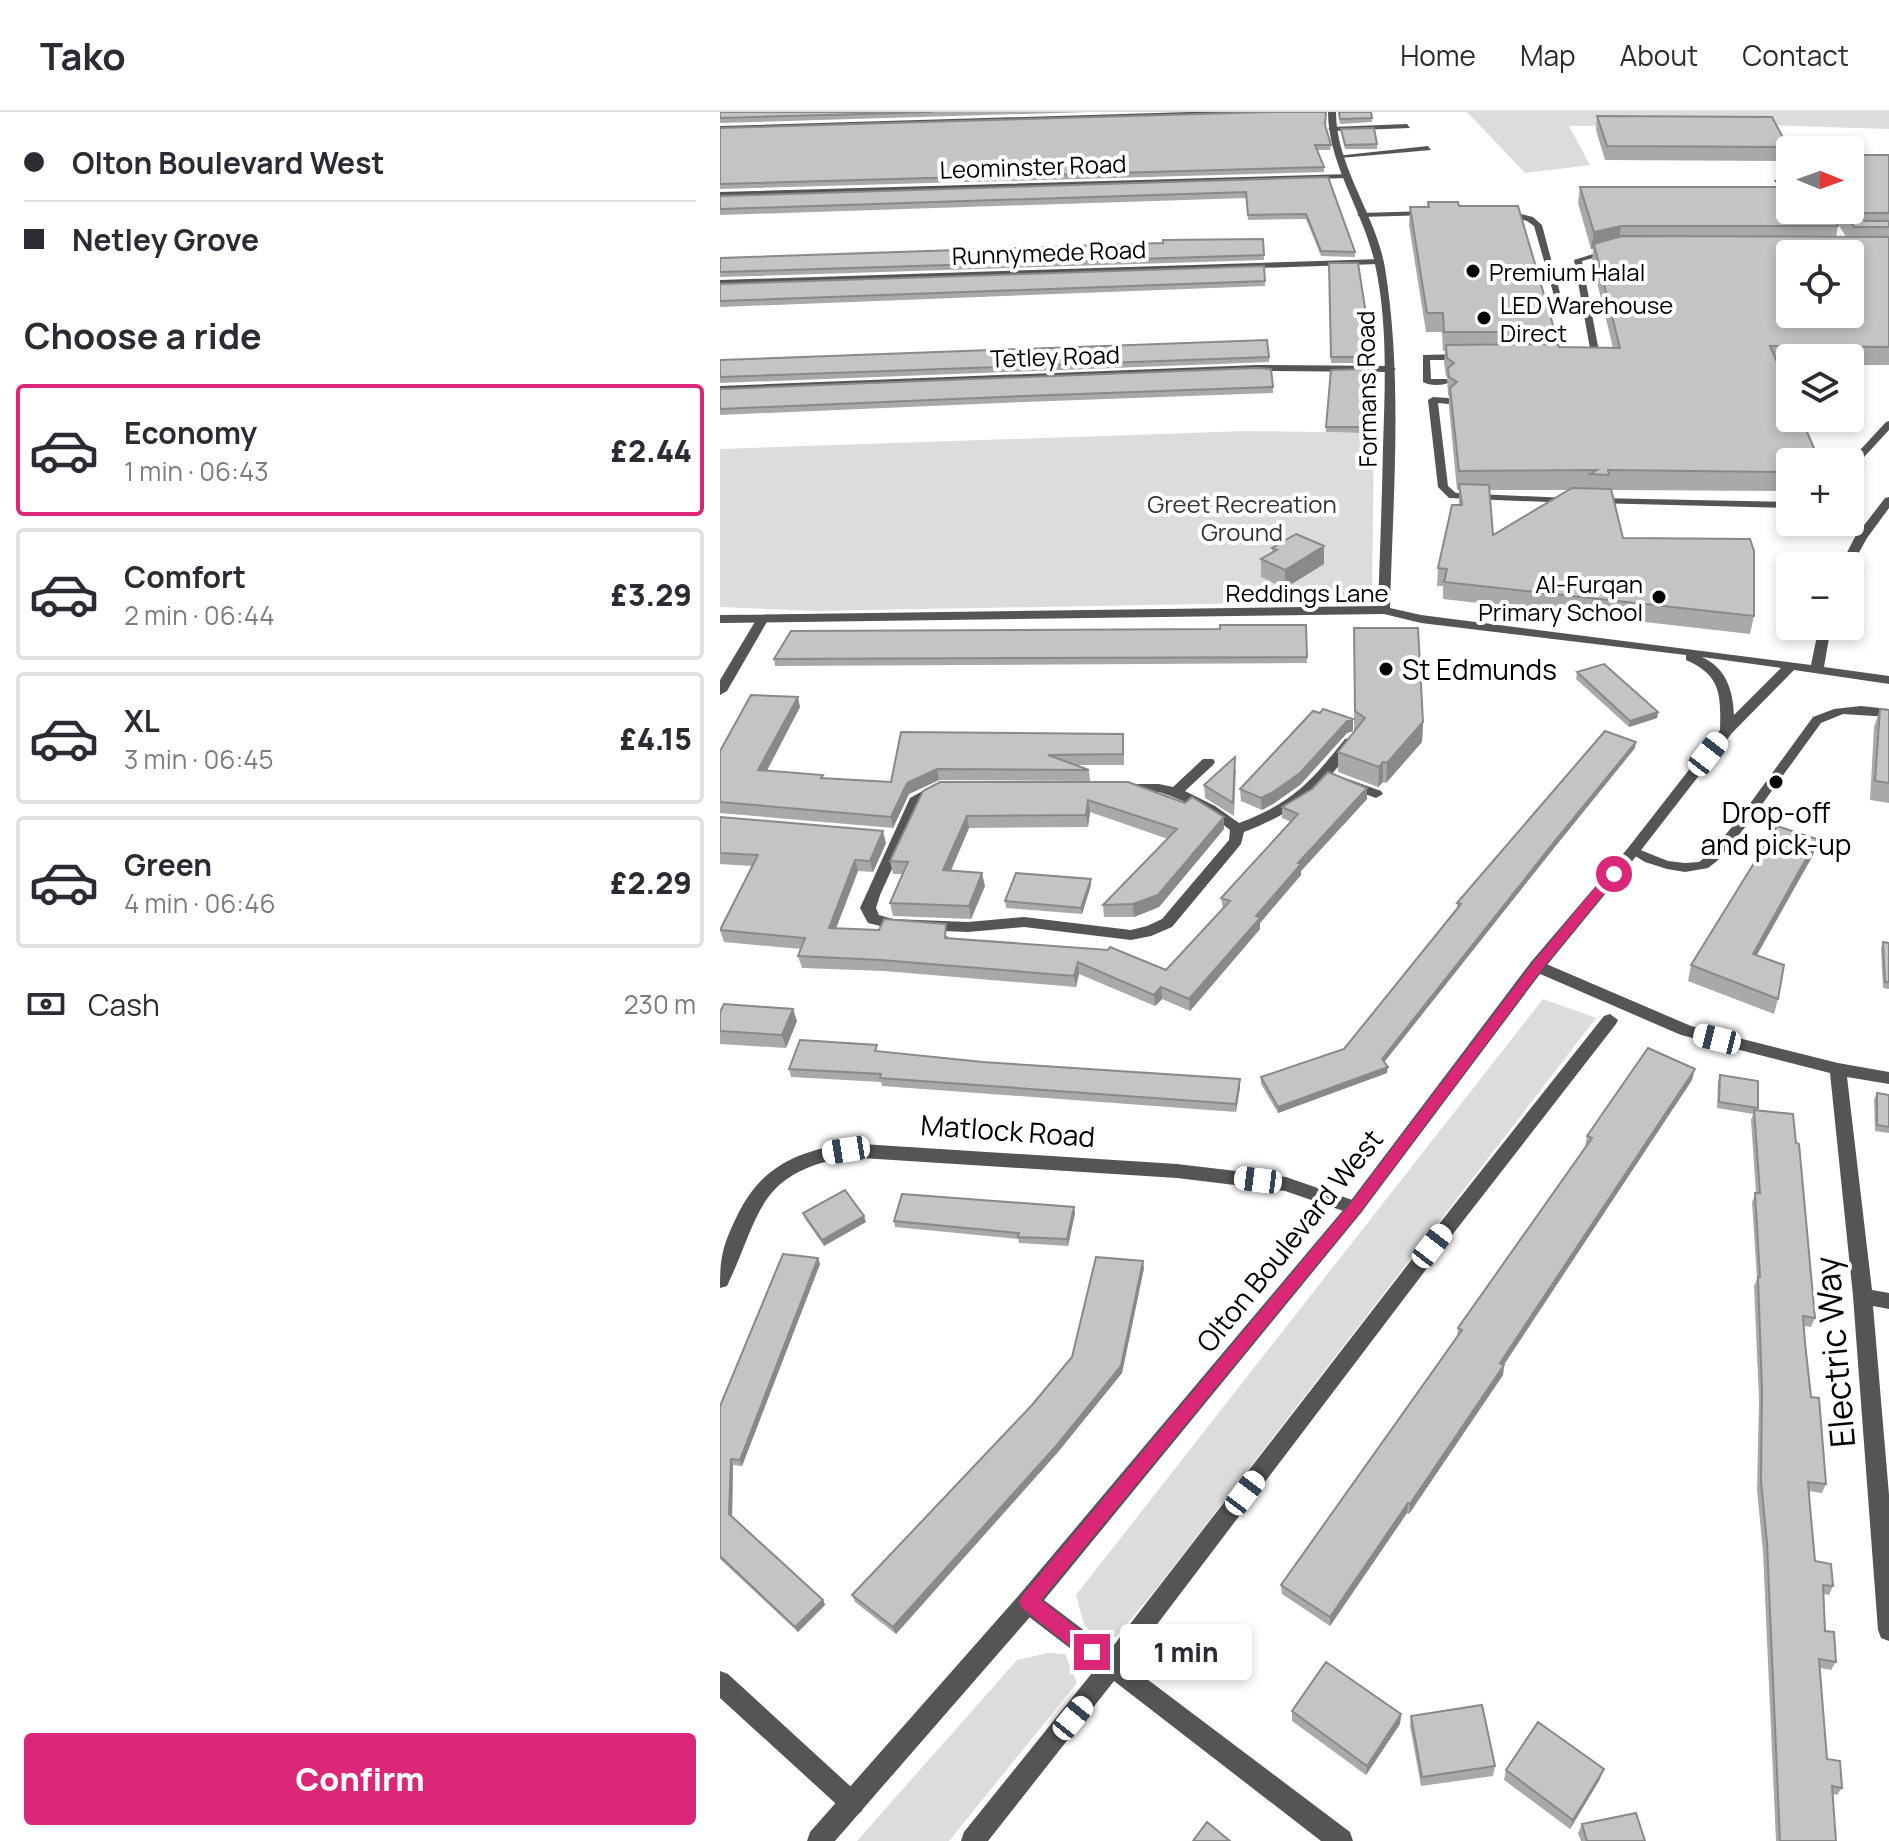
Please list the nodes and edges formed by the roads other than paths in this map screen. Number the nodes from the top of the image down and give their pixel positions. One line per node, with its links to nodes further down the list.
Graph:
1 (1269, 112): 4 (street)
2 (1332, 112): 5 (street, Formans Road)
3 (1407, 126): 5 (street)
4 (720, 128)
5 (1332, 129): 7 (street, Formans Road)
6 (1428, 148): 7 (street)
7 (1340, 156): 8 (street, Formans Road)
8 (1347, 176): 9 (street, Leominster Road); 12 (street, Formans Road)
9 (720, 195)
10 (1492, 212): 16 (lane)
11 (1433, 213): 12 (lane)
12 (1361, 215): 14 (street, Formans Road)
13 (1619, 248): 18 (lane)
14 (1379, 261): 15 (street, Runnymede Road); 19 (street, Formans Road)
15 (720, 283)
16 (1561, 306)
17 (1472, 357): 20 (lane)
18 (1580, 357)
19 (1391, 369): 21 (street, Tetley Road); 28 (street, Formans Road)
20 (1446, 382)
21 (720, 389)
22 (1448, 401): 26 (lane)
23 (1889, 424): 24 (lane)
24 (1864, 452)
25 (1889, 500): 27 (street)
26 (1776, 505)
27 (1853, 552)
28 (1384, 610): 30 (street, Reddings Lane); 32 (street, Reddings Lane)
29 (720, 619): 30 (street, Reddings Lane)
30 (762, 620): 36 (street)
31 (1822, 640): 34 (street)
32 (1671, 650): 33 (street, Reddings Lane); 38 (street)
33 (1791, 666): 34 (street, Reddings Lane); 38 (street, Olton Boulevard West)
34 (1817, 669): 35 (street, Reddings Lane)
35 (1889, 680)
36 (720, 691)
37 (1889, 713): 47 (lane)
38 (1727, 730): 47 (street, Olton Boulevard West)
39 (1354, 738): 41 (street)
40 (1208, 762): 42 (street)
41 (1324, 774): 43 (street); 44 (street)
42 (1176, 792): 44 (street); 46 (street)
43 (1376, 794)
44 (1237, 829): 46 (street)
45 (875, 833): 46 (street)
46 (901, 836)
47 (1633, 851): 48 (street, Olton Boulevard West)
48 (1537, 966): 50 (street); 52 (street, Olton Boulevard West)
49 (1610, 1020): 58 (street)
50 (1838, 1069): 51 (street); 54 (street, Electric Way)
51 (1889, 1078)
52 (1355, 1208): 53 (street, Matlock Road); 56 (street, Olton Boulevard West)
53 (720, 1280)
54 (1863, 1296): 55 (street); 57 (street, Electric Way)
55 (1889, 1301)
56 (1028, 1602): 58 (street); 60 (street, Olton Boulevard West)
57 (1889, 1628)
58 (1113, 1668): 62 (street); 63 (street)
59 (720, 1682): 60 (street)
60 (853, 1804): 61 (street, Olton Boulevard West)
61 (819, 1841)
62 (973, 1841)
63 (1341, 1841)

